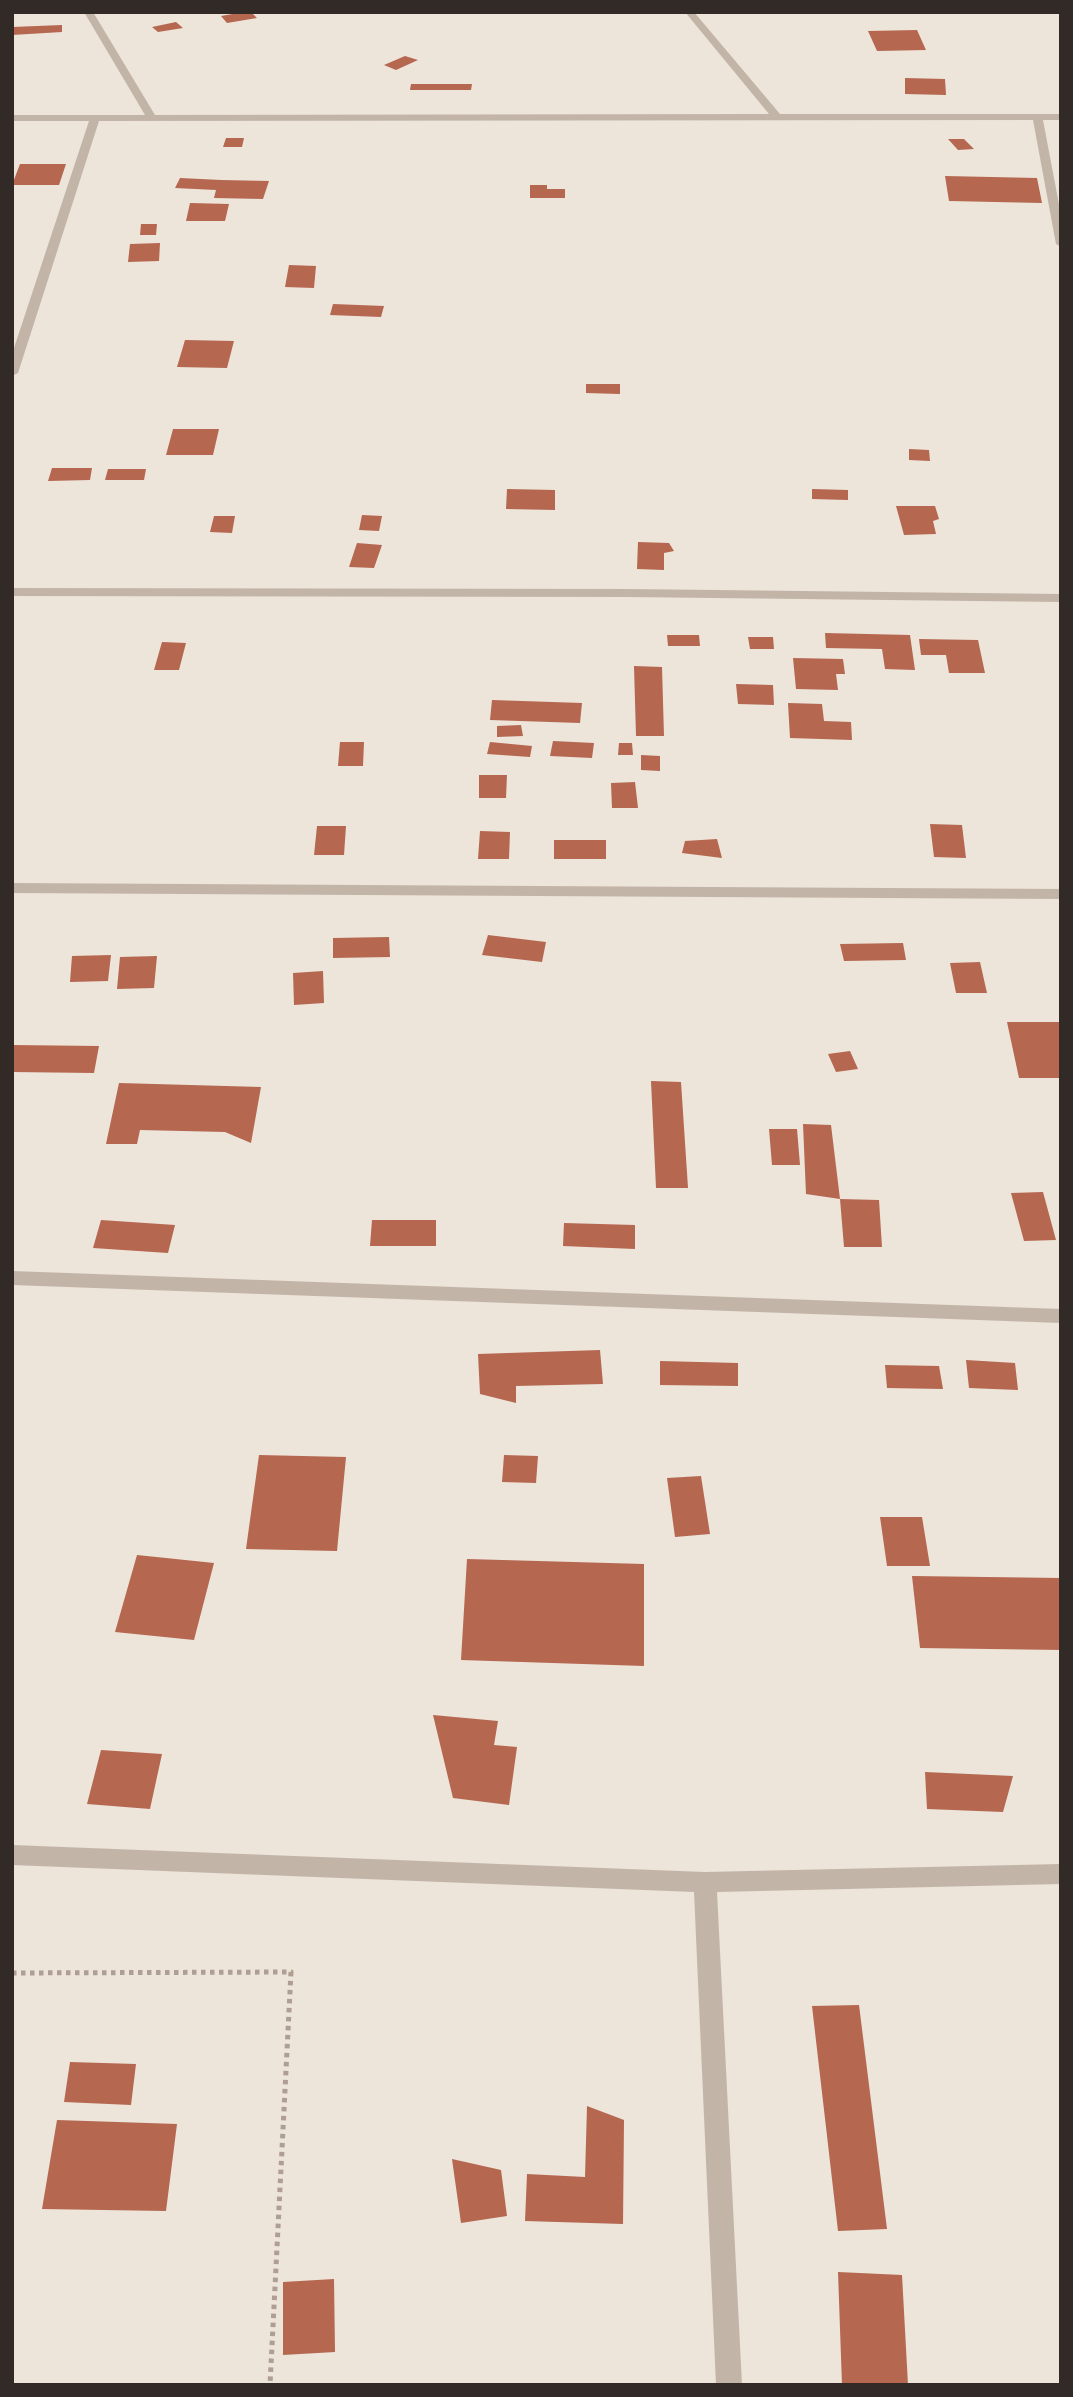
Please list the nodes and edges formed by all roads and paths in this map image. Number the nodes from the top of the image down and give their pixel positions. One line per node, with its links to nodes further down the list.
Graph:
1 (88, 12): 8 (street)
2 (689, 12): 3 (street)
3 (776, 116): 4 (street); 8 (street)
4 (1037, 117): 5 (street); 9 (street)
5 (1061, 117)
6 (12, 118): 7 (street)
7 (95, 118): 8 (street); 10 (street)
8 (152, 119)
9 (1061, 244)
10 (12, 373)
11 (12, 592): 12 (street)
12 (1061, 598)
13 (12, 888): 14 (street)
14 (1061, 894)
15 (12, 1278): 16 (street)
16 (1061, 1316)
17 (12, 1855): 19 (street)
18 (1061, 1874): 19 (street)
19 (705, 1881): 22 (street)
20 (12, 1973): 21 (path)
21 (270, 2385)
22 (729, 2385)

